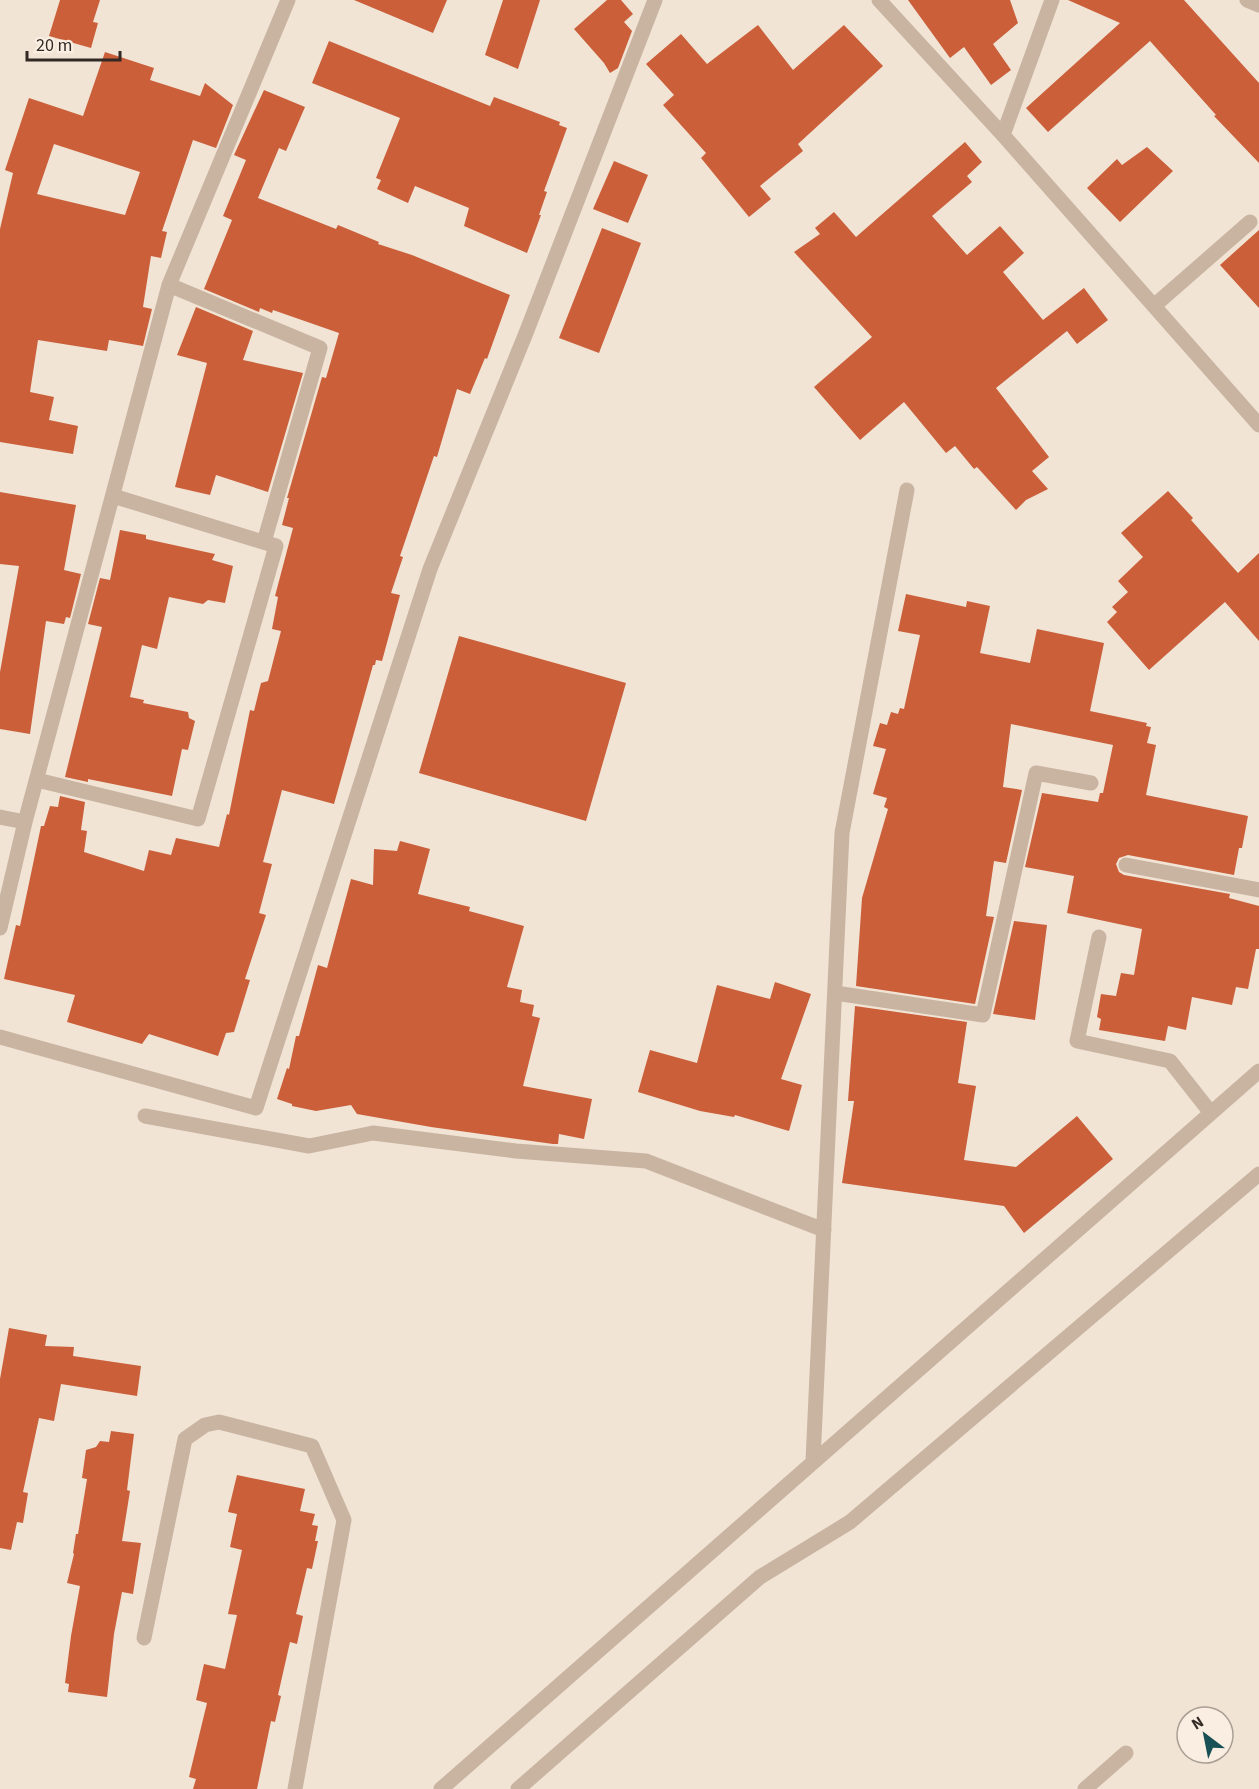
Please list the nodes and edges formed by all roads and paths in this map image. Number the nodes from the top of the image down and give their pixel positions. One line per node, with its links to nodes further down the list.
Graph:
1 (288, 0): 9 (street)
2 (655, 0): 24 (street)
3 (879, 0): 7 (street)
4 (1052, 0): 7 (street)
5 (1247, 0): 6 (street)
6 (1259, 5)
7 (1003, 135): 10 (street)
8 (1250, 222): 10 (street)
9 (169, 285): 13 (street); 14 (street)
10 (1155, 305): 11 (street)
11 (1259, 425)
12 (907, 490): 23 (street)
13 (113, 496): 14 (street); 15 (street)
14 (270, 544): 15 (street)
15 (37, 780): 18 (street)
16 (1091, 783): 23 (street)
17 (0, 817): 18 (street)
18 (25, 822): 21 (street)
19 (1126, 865): 20 (street)
20 (1259, 890)
21 (0, 928)
22 (1099, 937): 26 (street)
23 (835, 993): 29 (street)
24 (0, 1037)
25 (1259, 1071): 26 (street)
26 (1211, 1113): 30 (street)
27 (145, 1116): 29 (street)
28 (1259, 1174): 35 (street)
29 (824, 1230): 30 (street)
30 (813, 1461): 34 (street)
31 (144, 1638): 33 (street)
32 (1126, 1753): 36 (street)
33 (295, 1789)
34 (441, 1789)
35 (518, 1789)
36 (1085, 1789)

